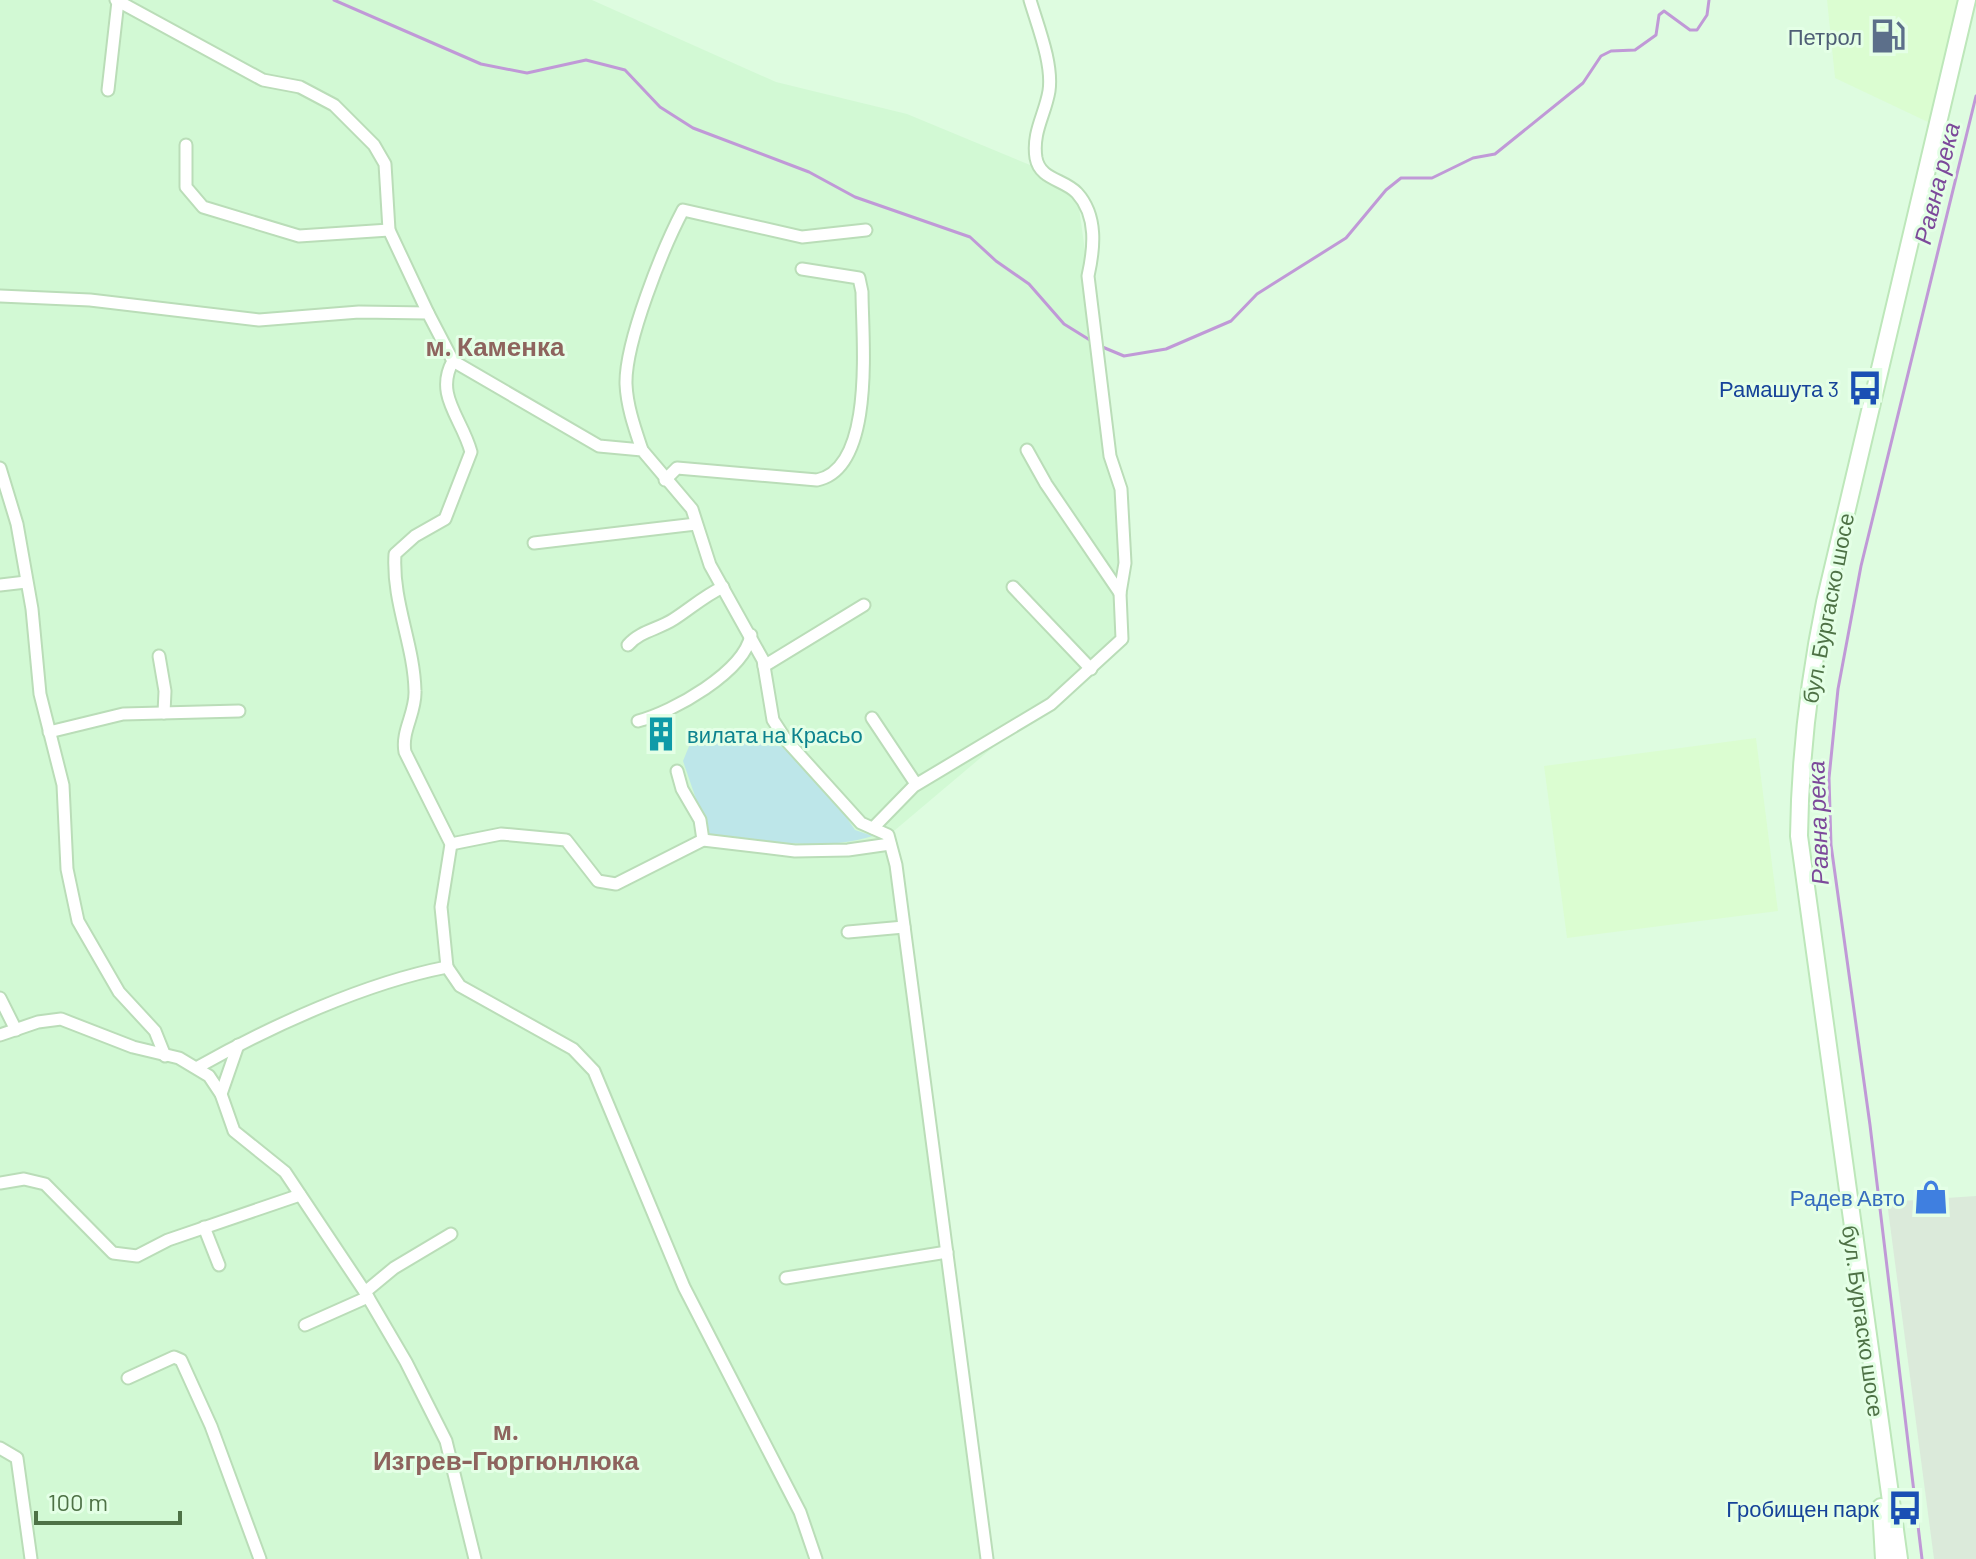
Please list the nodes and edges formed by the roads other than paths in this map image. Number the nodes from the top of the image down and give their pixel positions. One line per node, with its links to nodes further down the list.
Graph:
1 (117, 0): 4 (street); 6 (street)
2 (1030, 0): 22 (street)
3 (1967, 0): 60 (main road, бул. Бургаско шосе)
4 (108, 90)
5 (186, 145): 6 (street)
6 (389, 230): 10 (street)
7 (866, 230): 12 (street)
8 (802, 269): 15 (street)
9 (0, 296): 10 (street)
10 (428, 313): 11 (street)
11 (453, 361): 12 (street); 38 (street)
12 (642, 450): 15 (street)
13 (1027, 450): 22 (street)
14 (0, 468): 18 (street)
15 (665, 480): 16 (street)
16 (696, 524): 17 (street); 20 (street)
17 (534, 543)
18 (26, 582): 19 (street); 33 (street)
19 (0, 585)
20 (723, 587): 24 (street); 25 (street)
21 (1013, 587): 28 (street)
22 (1120, 593): 28 (street)
23 (864, 605): 27 (street)
24 (751, 635): 27 (street); 32 (street)
25 (628, 645)
26 (159, 656): 30 (street)
27 (764, 666): 36 (street)
28 (1091, 669): 35 (street)
29 (239, 711): 30 (street)
30 (164, 713): 33 (street)
31 (872, 718): 35 (street)
32 (638, 721)
33 (49, 732): 47 (street)
34 (677, 771): 37 (street)
35 (916, 784): 36 (street)
36 (873, 828): 39 (street)
37 (703, 840): 38 (street); 39 (street)
38 (451, 844): 42 (street)
39 (890, 844): 40 (street)
40 (904, 927): 41 (street); 54 (street)
41 (848, 932)
42 (447, 967): 46 (street); 65 (street)
43 (0, 998): 44 (street)
44 (16, 1030): 45 (street); 47 (street)
45 (0, 1035)
46 (238, 1045): 48 (street); 49 (street)
47 (165, 1056): 48 (street)
48 (198, 1067): 49 (street)
49 (221, 1094): 51 (street)
50 (0, 1183): 52 (street)
51 (300, 1195): 52 (street); 57 (street)
52 (204, 1227): 55 (street)
53 (451, 1234): 57 (street)
54 (947, 1252): 56 (street); 66 (street)
55 (219, 1265)
56 (786, 1278)
57 (366, 1295): 58 (street); 64 (street)
58 (305, 1325)
59 (128, 1378): 63 (street)
60 (1876, 1409): 67 (main road); 68 (main road, бул. Бургаско шосе)
61 (0, 1448): 62 (street)
62 (31, 1559)
63 (260, 1559)
64 (475, 1559)
65 (816, 1559)
66 (987, 1559)
67 (1884, 1559)
68 (1899, 1559)

